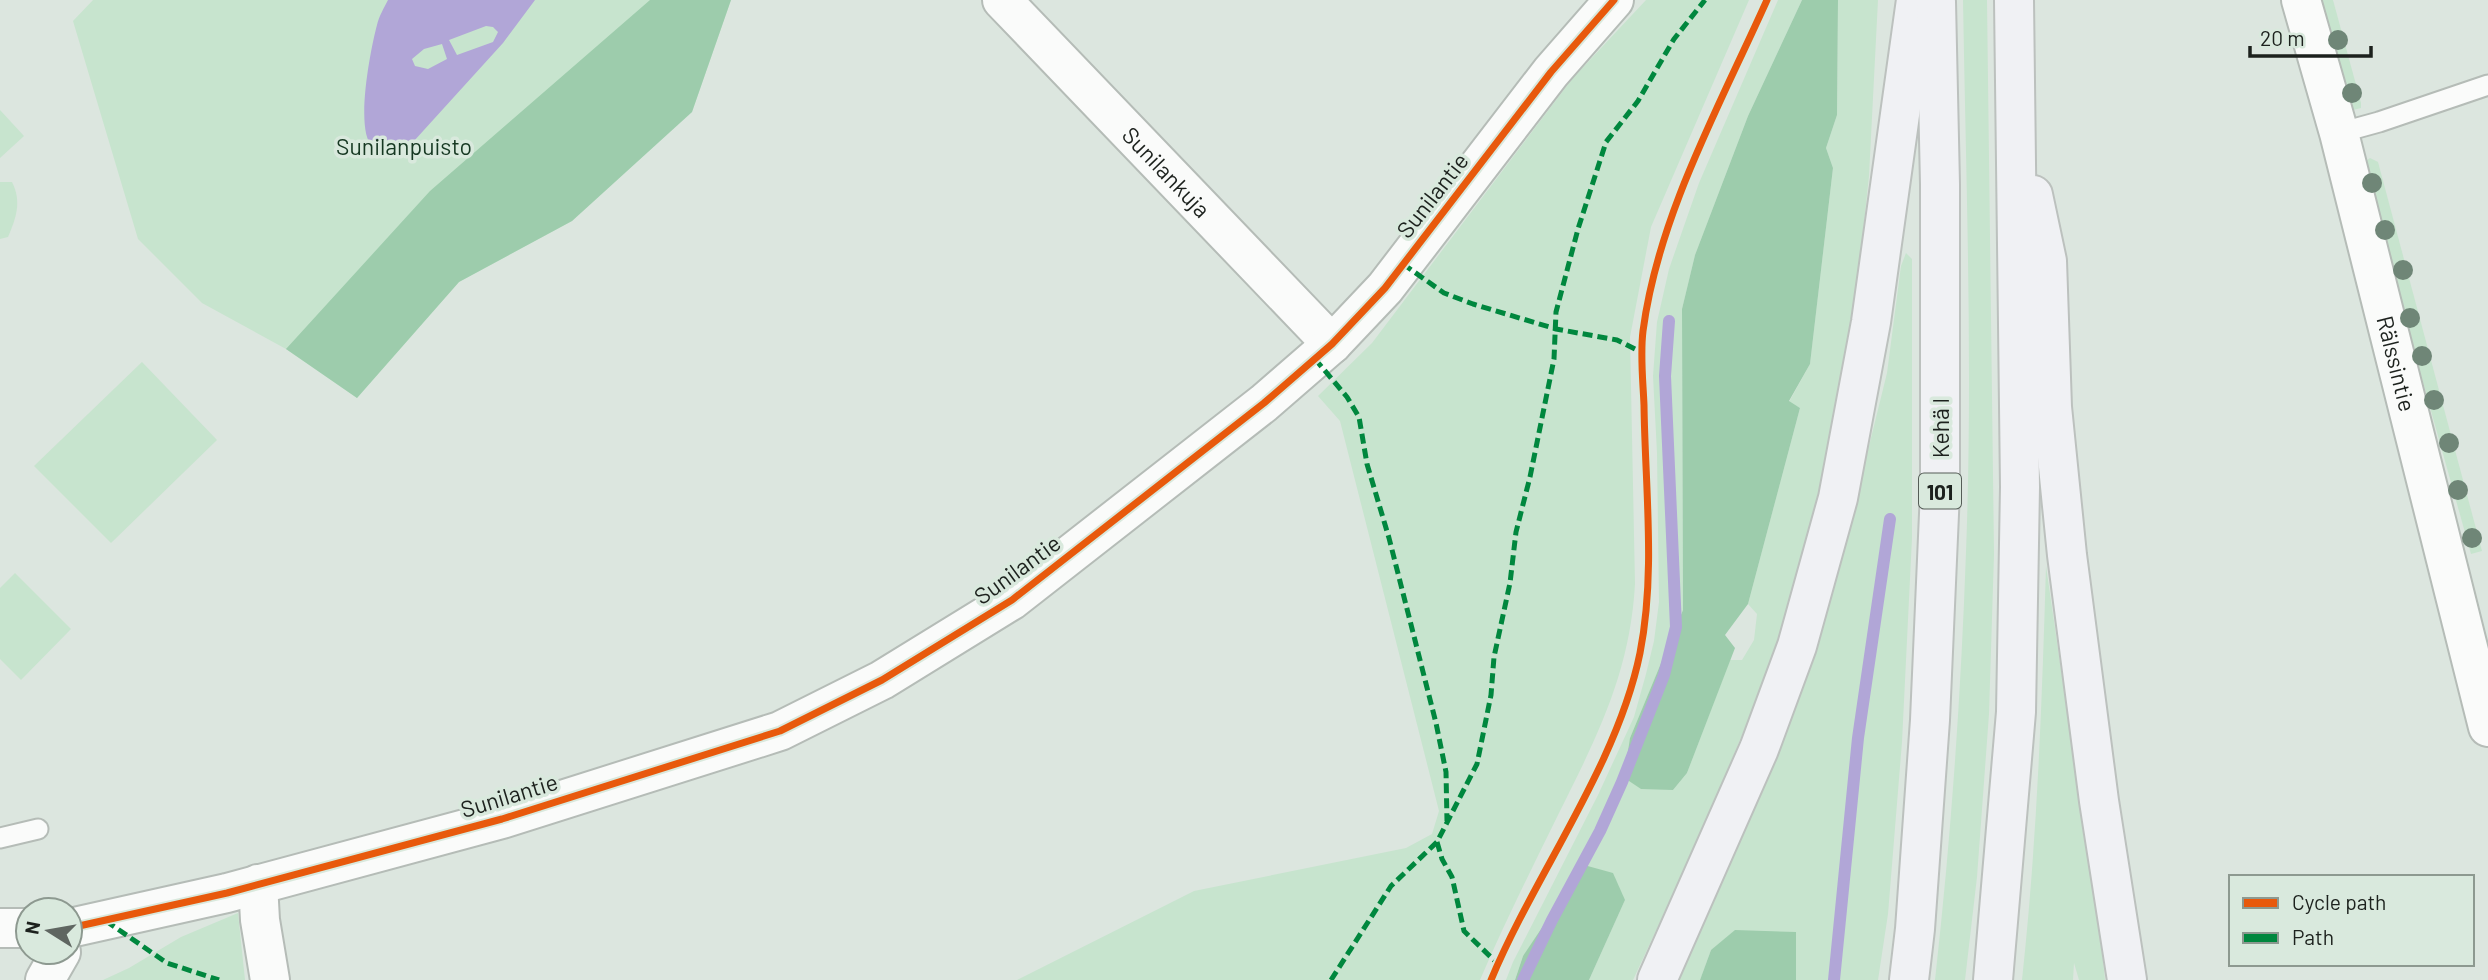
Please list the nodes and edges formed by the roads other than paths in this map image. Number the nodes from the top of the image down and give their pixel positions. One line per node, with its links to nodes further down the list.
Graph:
1 (1002, 0): 10 (street, Sunilankuja)
2 (1614, 0): 10 (street, Sunilantie)
3 (1916, 0): 18 (highway)
4 (1936, 0): 19 (highway, Kehä I / 101)
5 (2014, 0): 8 (highway)
6 (2301, 0): 9 (street, Rälssintie)
7 (2488, 85): 9 (lane)
8 (2016, 117): 20 (highway); 21 (highway)
9 (2339, 133): 11 (street, Rälssintie)
10 (1332, 344): 15 (street, Sunilantie)
11 (2480, 658): 12 (street, Rälssintie)
12 (2488, 727)
13 (38, 829): 14 (lane)
14 (0, 838)
15 (258, 884): 16 (street, Sunilantie); 17 (street)
16 (84, 932)
17 (270, 980)
18 (1657, 980)
19 (1909, 980)
20 (1993, 980)
21 (2127, 980)

